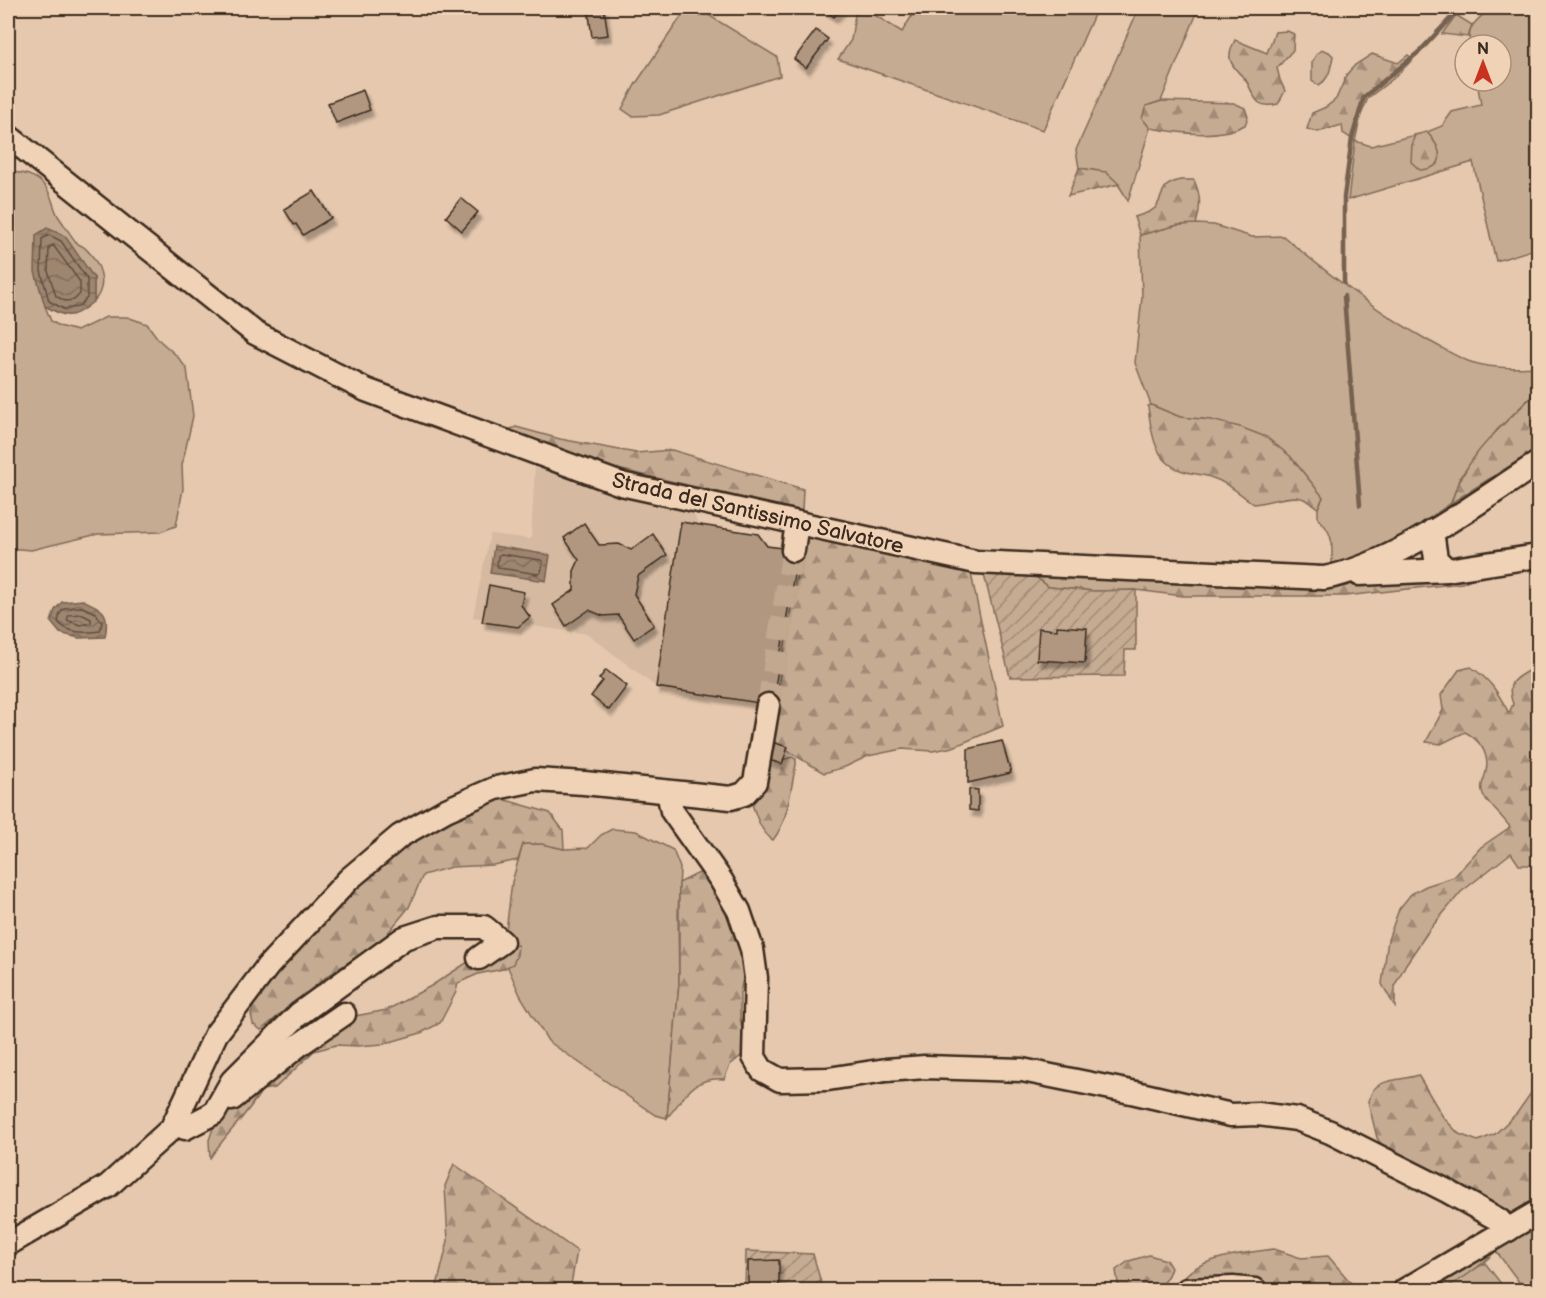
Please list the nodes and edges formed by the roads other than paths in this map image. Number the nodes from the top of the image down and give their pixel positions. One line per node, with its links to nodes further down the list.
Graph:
1 (8, 136): 3 (street, Strada del Santissimo Salvatore)
2 (1539, 463): 4 (street, Strada del Santissimo Salvatore)
3 (797, 523): 5 (street); 8 (street, Strada del Santissimo Salvatore)
4 (1432, 531): 7 (street); 8 (street, Strada del Santissimo Salvatore)
5 (793, 550)
6 (1539, 556): 7 (street)
7 (1447, 570): 8 (street)
8 (1346, 574)
9 (768, 705): 10 (street)
10 (668, 792): 14 (street); 16 (street)
11 (479, 958): 13 (street)
12 (344, 1014): 13 (street)
13 (214, 1113): 14 (street)
14 (174, 1123): 17 (street)
15 (1539, 1212): 16 (street)
16 (1508, 1230): 20 (street)
17 (8, 1244)
18 (1187, 1290): 19 (street)
19 (1255, 1290)
20 (1405, 1290)

